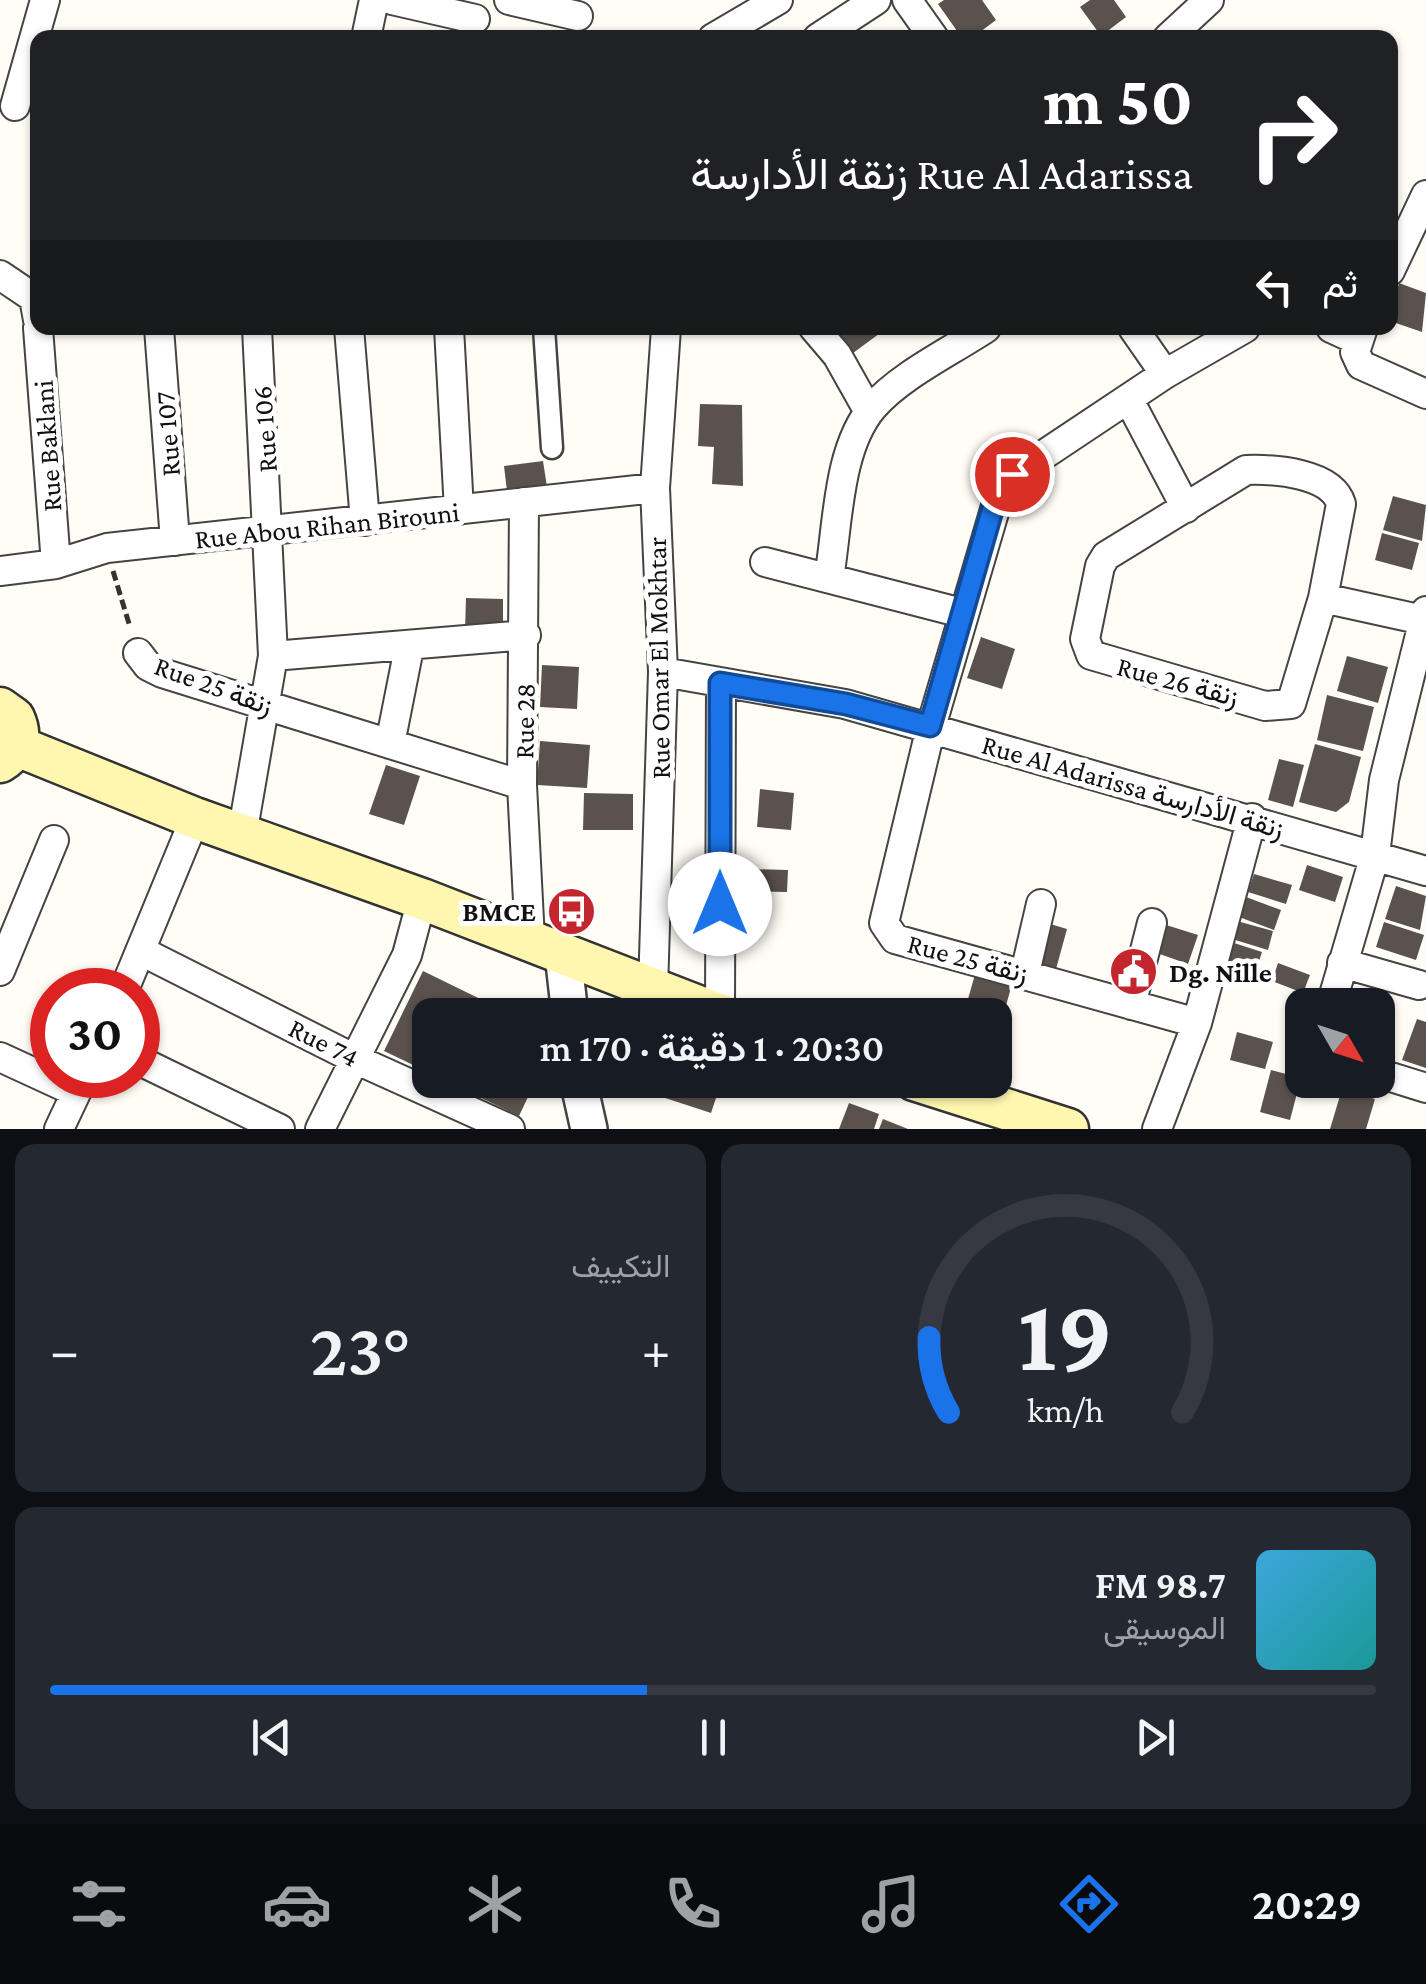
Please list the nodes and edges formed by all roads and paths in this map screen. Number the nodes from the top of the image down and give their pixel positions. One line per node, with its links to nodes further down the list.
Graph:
1 (44, 0): 11 (street)
2 (374, 0): 12 (street)
3 (392, 0): 10 (street)
4 (509, 0): 9 (street)
5 (778, 0): 13 (street)
6 (907, 0): 15 (street)
7 (1206, 1): 16 (street)
8 (854, 5): 14 (street)
9 (578, 18)
10 (475, 19)
11 (37, 30)
12 (368, 30)
13 (727, 30)
14 (827, 30)
15 (928, 30)
16 (1176, 30)
17 (30, 58): 18 (street)
18 (18, 107)
19 (1426, 194): 20 (street)
20 (1406, 259)
21 (0, 275): 22 (street)
22 (30, 295)
23 (39, 335): 49 (street, Rue Baklani)
24 (160, 335): 46 (street, Rue 107)
25 (258, 335): 45 (street, Rue 106)
26 (350, 335): 44 (street)
27 (448, 335): 43 (street)
28 (544, 335): 39 (street)
29 (666, 335): 40 (street, Rue Omar El Mokhtar)
30 (820, 335): 38 (street)
31 (976, 335): 38 (street)
32 (1138, 335): 35 (street)
33 (1234, 335): 35 (street)
34 (1360, 335): 36 (street)
35 (1164, 374): 37 (street)
36 (1426, 394)
37 (1129, 400): 42 (street); 53 (street)
38 (869, 412): 51 (street)
39 (552, 448)
40 (655, 488): 41 (street, Rue Abou Rihan Birouni); 59 (street, Rue Omar El Mokhtar)
41 (524, 502): 43 (street, Rue Abou Rihan Birouni); 55 (street, Rue 28)
42 (1186, 508): 52 (street, Rue 26 زنقة); 52 (street, Rue 26 زنقة)
43 (459, 510): 44 (street, Rue Abou Rihan Birouni)
44 (365, 520): 45 (street, Rue Abou Rihan Birouni)
45 (270, 531): 46 (street, Rue Abou Rihan Birouni); 58 (street, Rue 106)
46 (175, 541): 47 (street, Rue Abou Rihan Birouni)
47 (107, 548): 49 (street, Rue Abou Rihan Birouni); 57 (path)
48 (764, 562): 51 (street)
49 (56, 564): 50 (street, Rue Abou Rihan Birouni)
50 (0, 570)
51 (830, 578): 53 (street)
52 (1323, 598): 54 (street)
53 (962, 613): 64 (street)
54 (1425, 616): 61 (street)
55 (526, 635): 56 (street); 66 (street, Rue 28)
56 (409, 648): 58 (street); 65 (street)
57 (138, 653): 62 (street, Rue 25 زنقة)
58 (273, 656): 62 (street)
59 (663, 672): 60 (street, Rue Al Adarissa زنقة الأدارسة); 85 (street, Rue Omar El Mokhtar)
60 (720, 683): 64 (street, Rue Al Adarissa زنقة الأدارسة); 88 (street)
61 (1416, 696): 71 (street)
62 (267, 706): 65 (street, Rue 25 زنقة); 69 (street)
63 (5, 725): 67 (main road)
64 (930, 726): 68 (street, Rue Al Adarissa زنقة الأدارسة); 82 (street, Rue 25 زنقة)
65 (390, 744): 66 (street, Rue 25 زنقة)
66 (522, 785): 77 (street, Rue 28)
67 (195, 818): 69 (main road); 78 (street)
68 (1252, 818): 71 (street, Rue Al Adarissa زنقة الأدارسة); 90 (street)
69 (242, 835): 73 (main road)
70 (54, 840): 76 (street)
71 (1375, 855): 72 (street, Rue Al Adarissa زنقة الأدارسة); 79 (street)
72 (1426, 872)
73 (422, 899): 77 (main road); 92 (street)
74 (1042, 904): 82 (street)
75 (1152, 922): 89 (street)
76 (7, 936): 81 (street)
77 (547, 947): 85 (main road); 86 (street)
78 (141, 951): 80 (street); 92 (street, Rue 74)
79 (1342, 963): 83 (street); 84 (street)
80 (134, 968)
81 (0, 971)
82 (1025, 973): 89 (street, Rue 25 زنقة)
83 (1419, 986)
84 (1335, 988)
85 (653, 989): 87 (main road)
86 (564, 998)
87 (676, 998)
88 (720, 998)
89 (1132, 1005): 90 (street, Rue 25 زنقة)
90 (1197, 1023): 106 (street)
91 (0, 1057): 93 (street)
92 (355, 1059): 102 (street); 103 (street, Rue 74)
93 (30, 1067)
94 (160, 1071): 101 (street)
95 (1395, 1078): 96 (street)
96 (1426, 1088)
97 (73, 1098): 100 (street)
98 (582, 1098): 104 (street)
99 (971, 1098): 105 (main road)
100 (59, 1129)
101 (280, 1129)
102 (320, 1129)
103 (510, 1129)
104 (589, 1129)
105 (1068, 1129)
106 (1157, 1129)

